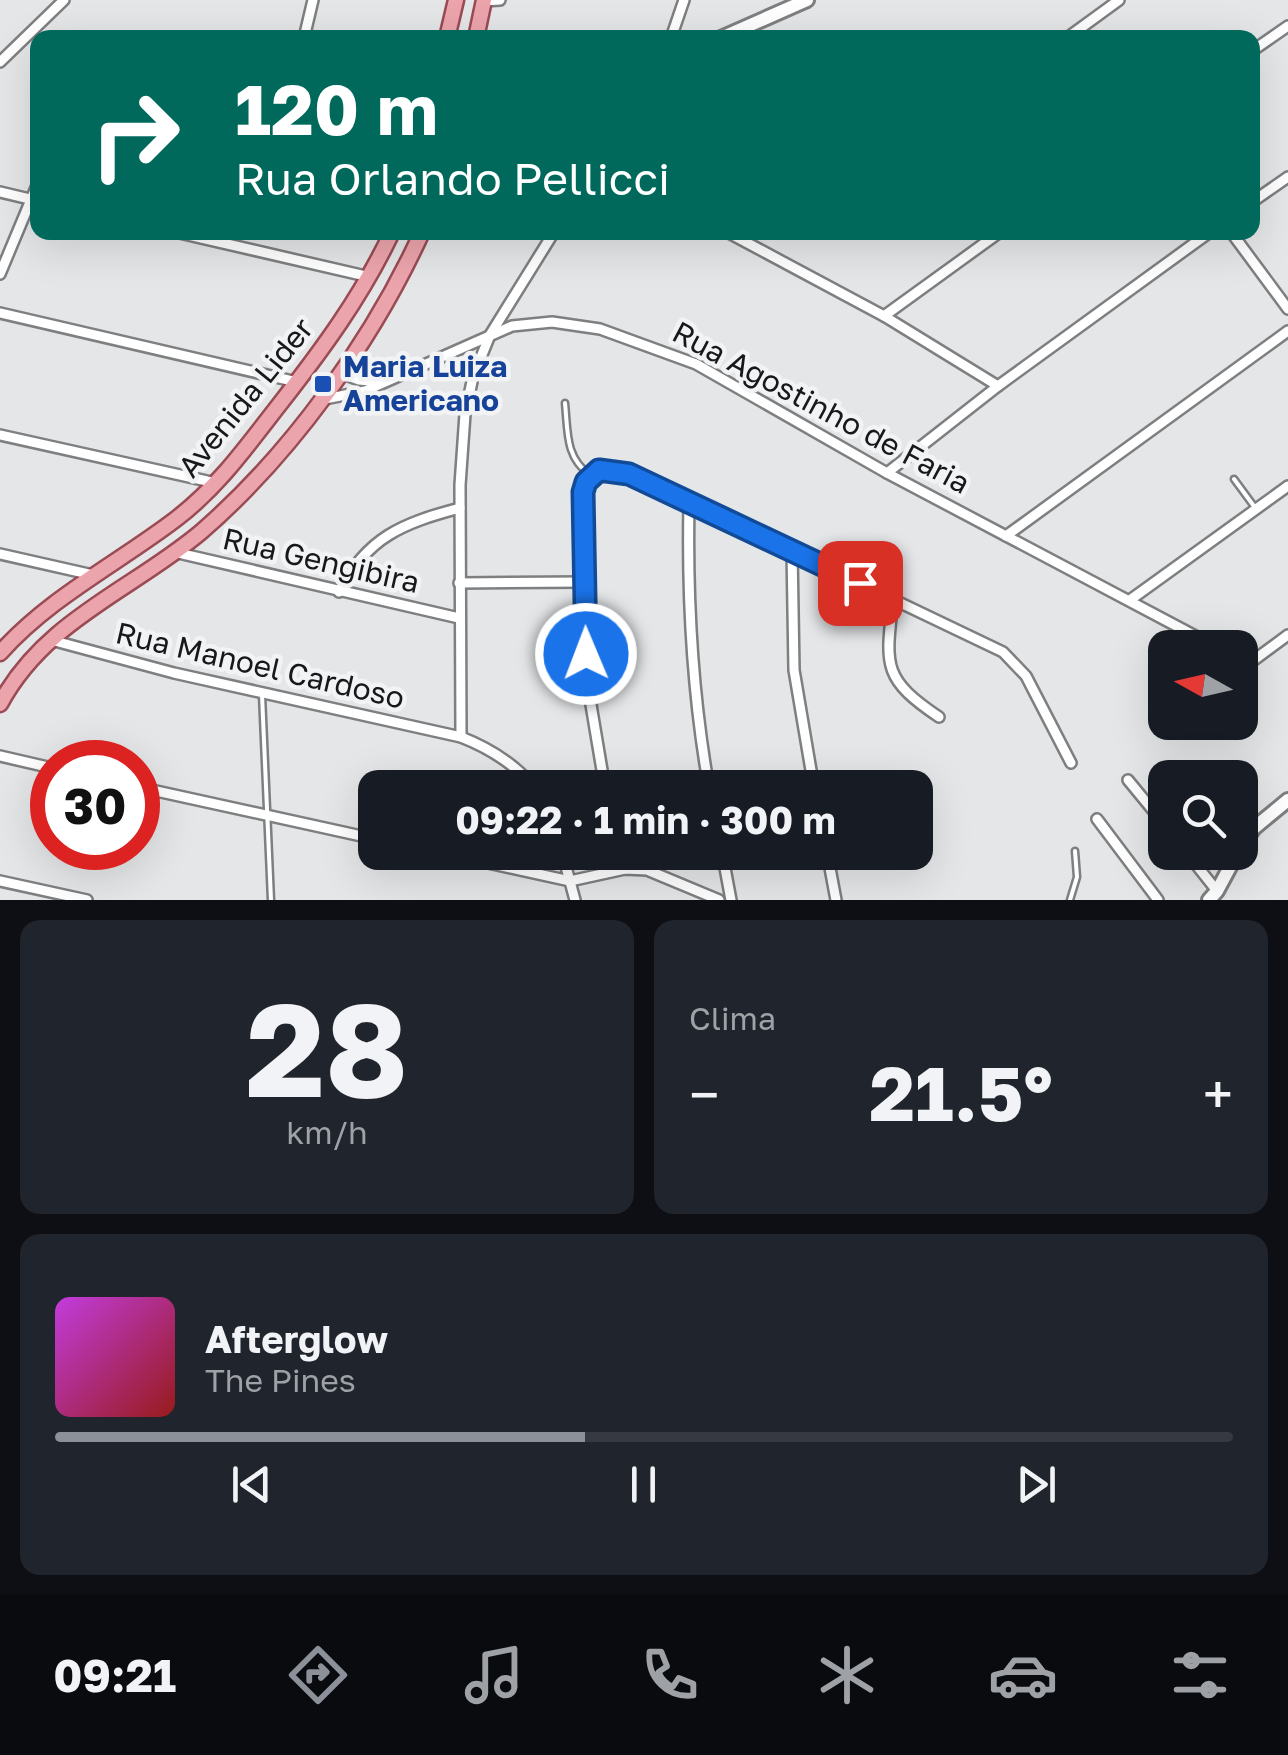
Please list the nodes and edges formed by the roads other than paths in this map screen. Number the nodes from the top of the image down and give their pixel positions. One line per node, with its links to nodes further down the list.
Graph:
1 (64, 0): 10 (street)
2 (313, 0): 11 (street)
3 (456, 0): 12 (main road)
4 (484, 0): 5 (street); 13 (main road)
5 (500, 0)
6 (684, 0): 14 (street)
7 (807, 0): 15 (street)
8 (1119, 0): 16 (street)
9 (1288, 26): 18 (street)
10 (33, 30)
11 (306, 30)
12 (450, 30)
13 (478, 30)
14 (674, 30)
15 (739, 30)
16 (1078, 30)
17 (30, 33): 19 (street)
18 (1260, 45)
19 (0, 62)
20 (1288, 177): 22 (street)
21 (0, 192): 23 (street)
22 (1260, 196)
23 (30, 199)
24 (30, 209): 33 (street)
25 (210, 240): 34 (street)
26 (388, 240): 34 (main road, Avenida Lider)
27 (418, 240): 40 (main road, Avenida Lider)
28 (549, 240): 39 (street)
29 (742, 240): 37 (street)
30 (989, 240): 37 (street)
31 (1199, 240): 43 (street)
32 (1237, 240): 35 (street)
33 (0, 274)
34 (370, 277): 41 (main road, Avenida Lider)
35 (1288, 309)
36 (0, 313): 41 (street)
37 (884, 316): 43 (street)
38 (1288, 331): 55 (street)
39 (490, 335): 42 (street, Rua Agostinho de Faria); 47 (street, Rua Agostinho de Faria); 53 (street)
40 (340, 373): 42 (street); 44 (main road, Avenida Lider)
41 (296, 382): 50 (main road, Avenida Lider)
42 (384, 382): 44 (street, Rua Agostinho de Faria)
43 (998, 386): 47 (street)
44 (320, 400): 57 (main road, Avenida Lider)
45 (565, 403): 48 (lane)
46 (0, 435): 50 (street)
47 (887, 473): 55 (street, Rua Agostinho de Faria)
48 (590, 475): 52 (street); 60 (street)
49 (1234, 479): 54 (lane)
50 (216, 483): 59 (main road, Avenida Lider)
51 (1288, 486): 54 (street)
52 (689, 504): 56 (street); 80 (street)
53 (460, 508): 61 (street); 62 (street)
54 (1256, 510): 64 (street)
55 (1006, 536): 64 (street, Rua Agostinho de Faria)
56 (792, 550): 63 (street); 81 (street)
57 (173, 551): 62 (street, Rua Gengibira); 68 (main road, Avenida Lider)
58 (0, 554): 59 (street)
59 (93, 575): 69 (main road, Avenida Lider)
60 (584, 582): 61 (street); 79 (street)
61 (459, 583): 65 (street)
62 (339, 592): 65 (street, Rua Gengibira)
63 (894, 599): 73 (street); 77 (street)
64 (1130, 600): 66 (street, Rua Agostinho de Faria)
65 (459, 618): 74 (street)
66 (1185, 630)
67 (1288, 635): 70 (street)
68 (48, 640): 71 (street, Rua Manoel Cardoso); 72 (main road, Avenida Lider)
69 (0, 653)
70 (1258, 657)
71 (262, 693): 74 (street, Rua Manoel Cardoso); 86 (lane)
72 (0, 704)
73 (938, 717)
74 (461, 737): 78 (street, Rua Manoel Cardoso)
75 (0, 756): 76 (street)
76 (30, 763)
77 (1072, 763)
78 (518, 770)
79 (603, 770)
80 (706, 770)
81 (811, 770)
82 (1128, 780): 85 (street)
83 (160, 791): 86 (street)
84 (1288, 800): 88 (street)
85 (1148, 804)
86 (269, 816): 89 (street); 103 (lane)
87 (1098, 819): 109 (street)
88 (1258, 827)
89 (358, 835)
90 (1074, 851): 108 (lane)
91 (520, 870): 100 (street)
92 (567, 870): 100 (street)
93 (620, 870): 100 (street)
94 (648, 870): 105 (street)
95 (725, 870): 106 (street)
96 (830, 870): 107 (street)
97 (1197, 870): 101 (street)
98 (1227, 870): 101 (street)
99 (0, 880): 102 (street)
100 (570, 881): 104 (street)
101 (1213, 896)
102 (88, 900)
103 (271, 900)
104 (575, 900)
105 (718, 900)
106 (731, 900)
107 (836, 900)
108 (1070, 900)
109 (1158, 900)

